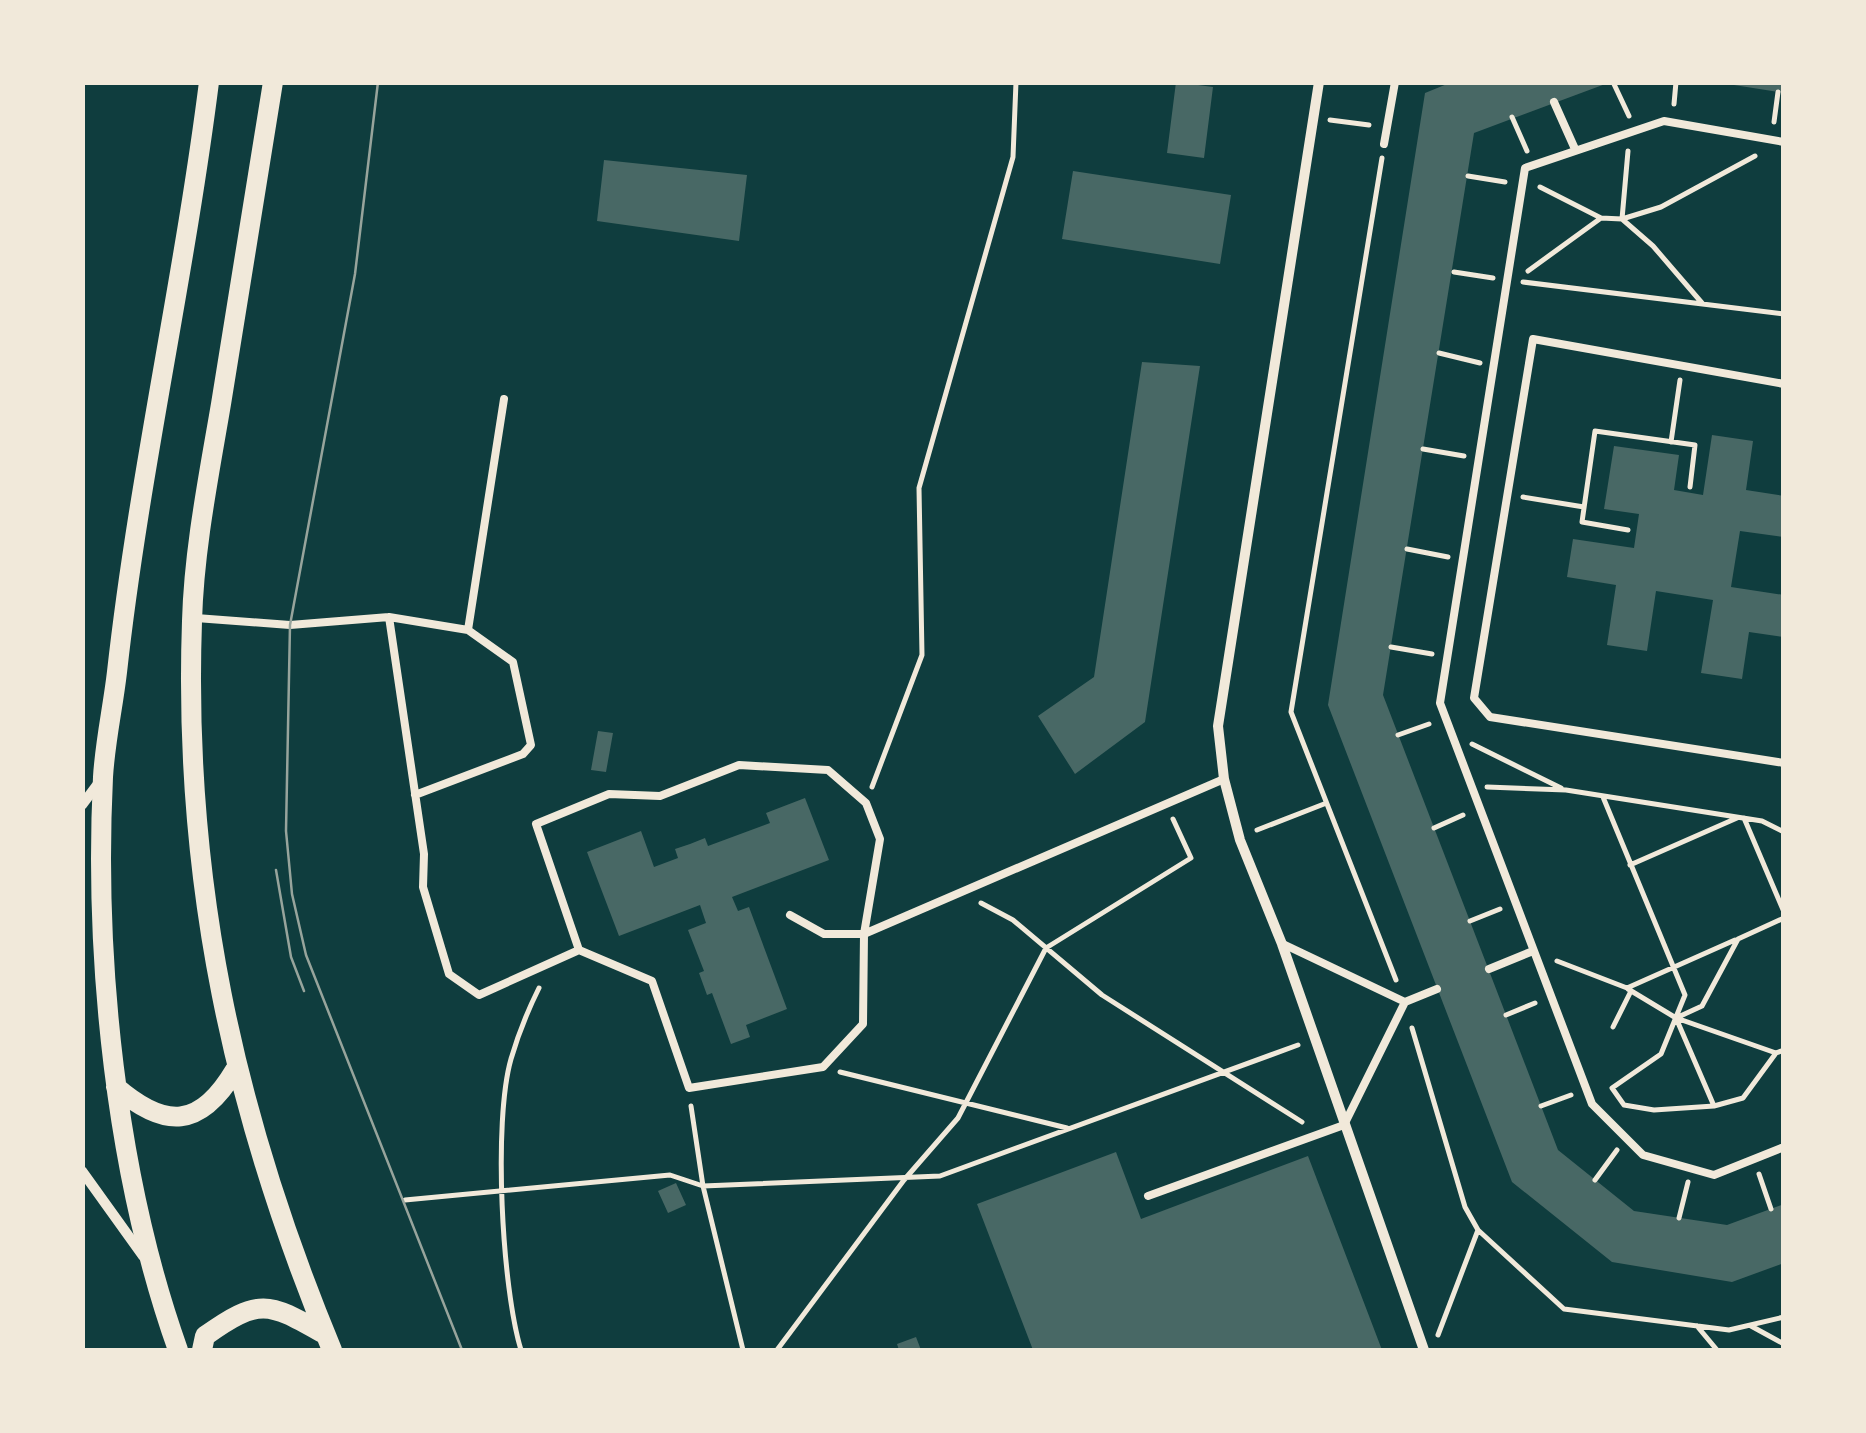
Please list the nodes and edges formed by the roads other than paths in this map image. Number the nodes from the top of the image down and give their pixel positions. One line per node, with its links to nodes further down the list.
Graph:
1 (208, 82): 15 (main road)
2 (273, 82): 12 (main road)
3 (1319, 82): 16 (street)
4 (1395, 82): 7 (lane)
5 (1554, 102): 8 (lane)
6 (1784, 142): 8 (lane)
7 (1384, 144)
8 (1575, 149): 23 (lane)
9 (1784, 384): 14 (lane)
10 (504, 400): 13 (lane)
11 (389, 617): 12 (lane); 13 (lane); 17 (lane)
12 (192, 618): 27 (main road)
13 (468, 630): 17 (lane)
14 (1784, 763)
15 (104, 776): 18 (street); 28 (main road)
16 (1224, 779): 20 (lane); 21 (street)
17 (416, 795): 22 (lane)
18 (82, 804)
19 (790, 915): 20 (lane)
20 (864, 934): 22 (lane); 22 (lane)
21 (1282, 944): 26 (lane); 29 (street)
22 (580, 950)
23 (1533, 952): 24 (lane); 30 (lane)
24 (1488, 969)
25 (1437, 989): 26 (lane)
26 (1405, 1002): 29 (lane)
27 (235, 1070): 28 (main road); 34 (main road)
28 (116, 1087): 33 (main road)
29 (1344, 1125): 32 (lane); 37 (street)
30 (1784, 1147)
31 (82, 1171): 33 (street)
32 (1148, 1196)
33 (152, 1268): 35 (main road)
34 (329, 1342): 36 (main road)
35 (178, 1350)
36 (202, 1350)
37 (1428, 1350)

